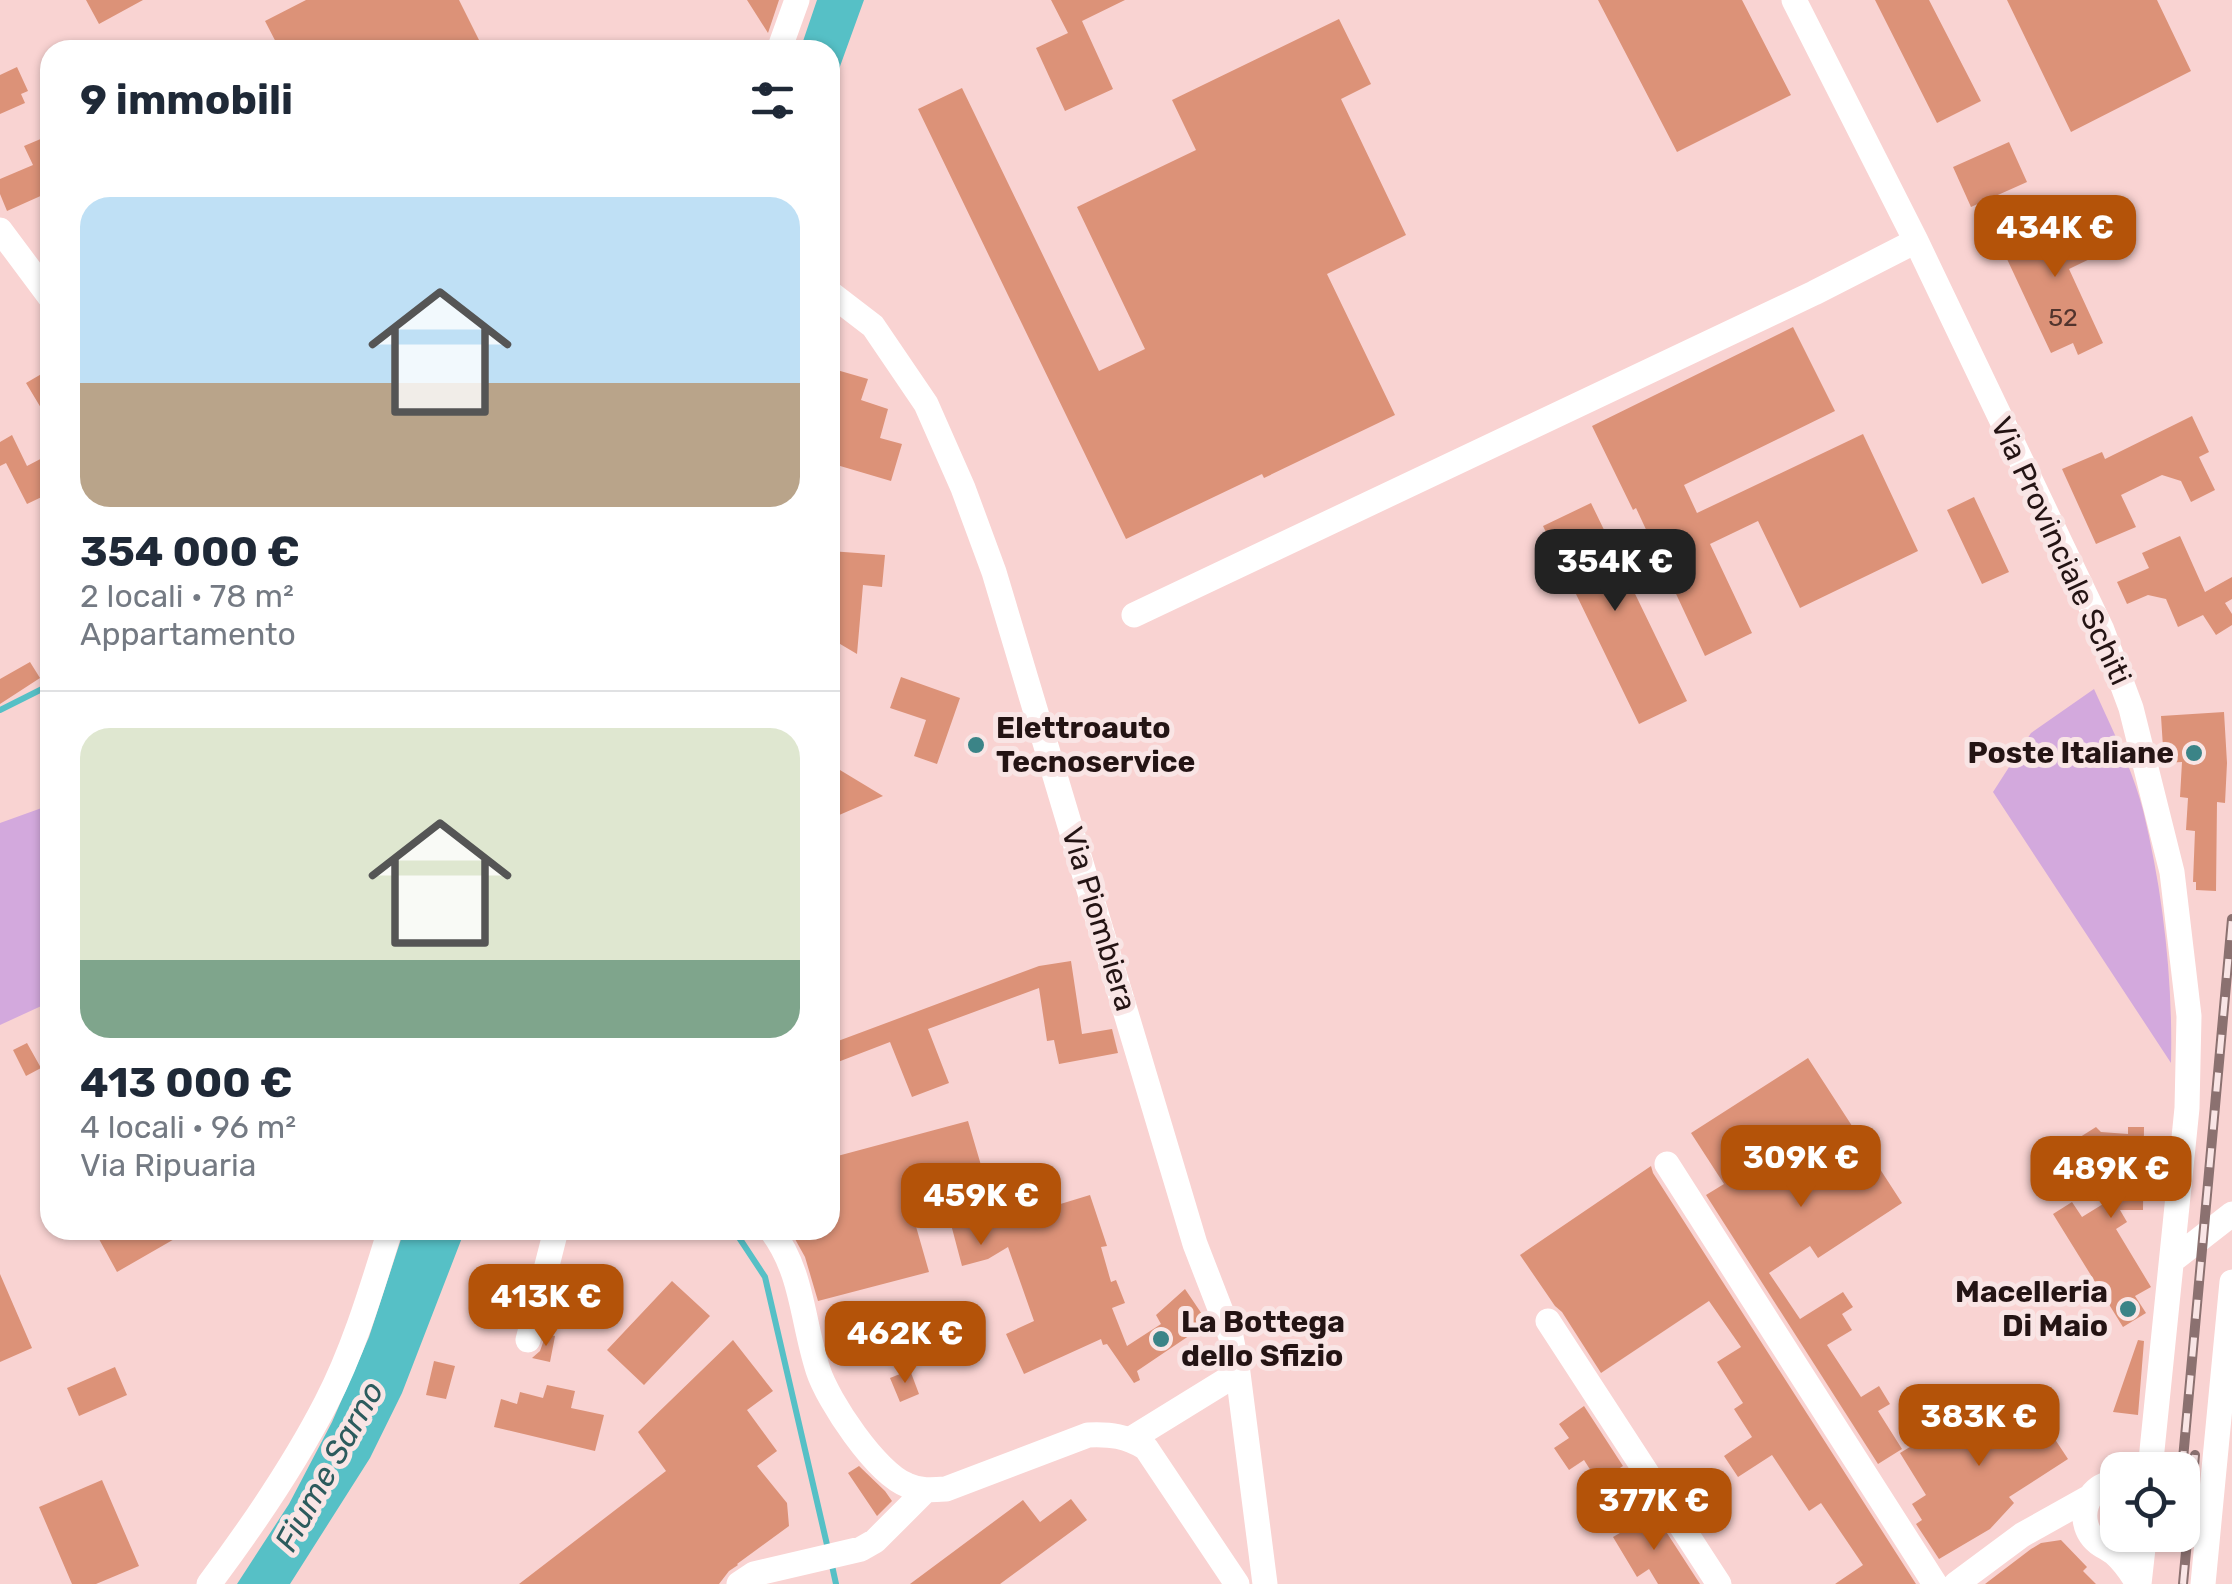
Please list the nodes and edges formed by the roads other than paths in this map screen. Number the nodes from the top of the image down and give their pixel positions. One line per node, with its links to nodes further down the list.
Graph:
1 (797, 0): 3 (street)
2 (1794, 0): 5 (street, Via Provinciale Schiti)
3 (783, 40)
4 (0, 230): 6 (street)
5 (1916, 241): 8 (street); 14 (street, Via Provinciale Schiti)
6 (40, 284)
7 (840, 300): 18 (street, Via Piombiera)
8 (1134, 614)
9 (1667, 1164): 36 (street)
10 (2232, 1214): 14 (street)
11 (387, 1240): 31 (street)
12 (553, 1240): 17 (street)
13 (778, 1240): 24 (street)
14 (2172, 1260): 20 (street, Via Provinciale Schiti)
15 (2232, 1282): 39 (street)
16 (1548, 1321): 35 (street)
17 (528, 1340)
18 (1238, 1373): 19 (street); 34 (street, Via Piombiera)
19 (1131, 1439): 24 (street); 33 (street)
20 (2153, 1441): 21 (street, Via Provinciale Schiti); 22 (street, Via Provinciale Schiti)
21 (2145, 1452)
22 (2152, 1452)
23 (2100, 1488): 25 (street)
24 (925, 1490): 32 (street)
25 (2090, 1497): 26 (street); 27 (street)
26 (2042, 1526): 28 (street); 37 (street)
27 (2100, 1543)
28 (2100, 1544)
29 (2110, 1552): 38 (street)
30 (2143, 1552): 38 (street)
31 (209, 1584)
32 (739, 1584)
33 (1238, 1584)
34 (1265, 1584)
35 (1719, 1584)
36 (1935, 1584)
37 (1956, 1584)
38 (2139, 1584)
39 (2203, 1584)

